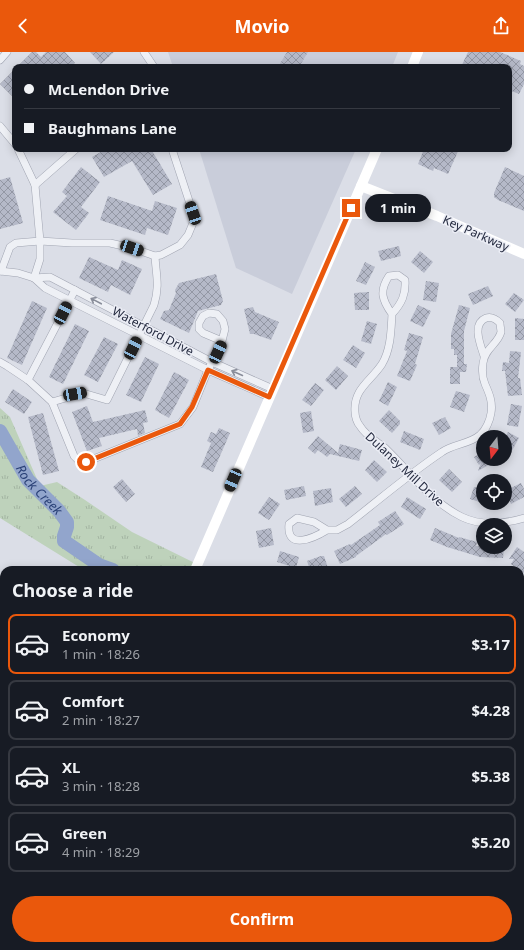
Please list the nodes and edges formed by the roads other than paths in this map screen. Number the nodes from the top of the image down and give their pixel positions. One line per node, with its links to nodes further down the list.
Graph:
1 (7, 52): 4 (street)
2 (144, 52): 5 (street)
3 (418, 52): 6 (main road)
4 (0, 60)
5 (152, 64)
6 (413, 64)
7 (0, 126): 8 (street)
8 (12, 140)
9 (19, 152): 13 (street)
10 (72, 152): 13 (street)
11 (173, 152): 17 (street)
12 (376, 152): 14 (main road)
13 (34, 185): 15 (street)
14 (361, 186): 16 (main road, Key Parkway); 31 (main road)
15 (40, 241): 17 (street); 18 (street); 19 (street)
16 (524, 254)
17 (155, 256): 23 (street)
18 (0, 271): 19 (street, Waterford Drive)
19 (34, 278): 20 (street, Waterford Drive); 21 (street, Waterford Drive)
20 (75, 290): 21 (street); 23 (street, Waterford Drive, one-way to 20)
21 (70, 300): 24 (street, Waterford Drive); 30 (street)
22 (392, 314): 22 (street, Dulaney Mill Drive); 33 (street, Dulaney Mill Drive)
23 (144, 327): 24 (street); 28 (street, Waterford Drive)
24 (139, 335): 29 (street, Waterford Drive); 32 (street)
25 (222, 341): 28 (street)
26 (484, 356): 26 (street); 33 (street)
27 (0, 362): 30 (street)
28 (212, 362): 29 (street); 31 (street, Waterford Drive, one-way to 28)
29 (208, 370): 31 (street, Waterford Drive); 32 (street)
30 (28, 380): 32 (street)
31 (271, 393): 36 (main road)
32 (52, 402)
33 (411, 474): 34 (street, Dulaney Mill Drive); 35 (street)
34 (524, 518)
35 (326, 530): 35 (street)
36 (197, 566)

